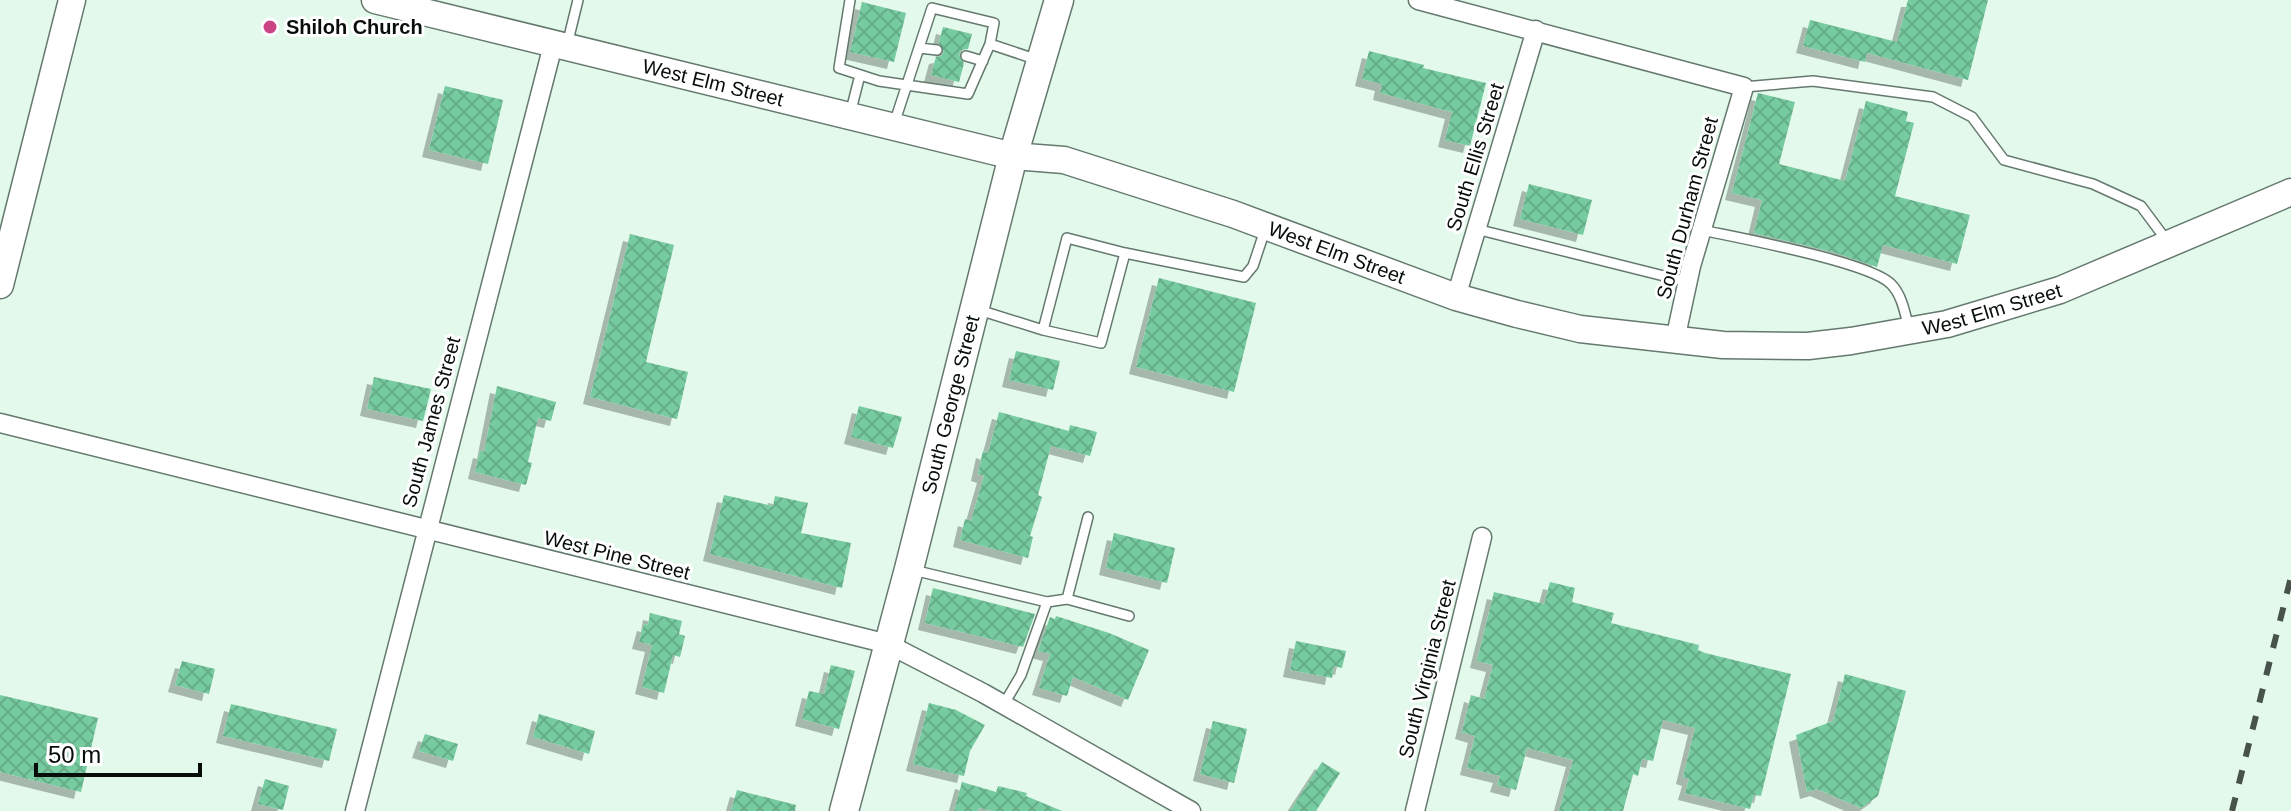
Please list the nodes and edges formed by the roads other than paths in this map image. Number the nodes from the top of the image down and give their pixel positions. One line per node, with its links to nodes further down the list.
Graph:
1 (72, 0): 28 (street)
2 (375, 0): 9 (street, West Elm Street)
3 (578, 0): 9 (lane)
4 (850, 0): 15 (lane)
5 (1059, 0): 14 (main road, South George Street)
6 (1418, 0): 7 (street)
7 (1536, 30): 17 (street); 23 (street, South Ellis Street)
8 (990, 44): 10 (lane); 13 (lane); 14 (lane)
9 (560, 47): 18 (street, West Elm Street); 36 (street, South James Street)
10 (919, 48): 11 (lane); 16 (lane)
11 (937, 50)
12 (966, 56): 13 (lane)
13 (983, 61): 16 (lane)
14 (1041, 61): 20 (main road, South George Street)
15 (860, 75): 16 (lane); 18 (lane)
16 (906, 85): 19 (lane)
17 (1744, 87): 24 (street, South Durham Street); 25 (lane)
18 (849, 116): 19 (street, West Elm Street)
19 (894, 127): 20 (street, West Elm Street)
20 (1013, 156): 22 (street, West Elm Street); 30 (main road, South George Street)
21 (2291, 192): 25 (street, West Elm Street)
22 (1267, 226): 26 (lane); 29 (street, West Elm Street)
23 (1476, 229): 27 (lane); 29 (street, South Ellis Street)
24 (1702, 230): 27 (street, South Durham Street); 32 (lane)
25 (2169, 244): 32 (street, West Elm Street)
26 (1125, 253): 31 (lane); 31 (lane)
27 (1688, 282): 33 (street, South Durham Street)
28 (0, 285)
29 (1456, 297): 33 (street, West Elm Street)
30 (976, 309): 31 (lane); 38 (main road, South George Street)
31 (1043, 330)
32 (1910, 332): 33 (street, West Elm Street)
33 (1675, 340)
34 (0, 423): 36 (street, West Pine Street)
35 (1088, 517): 39 (lane)
36 (426, 530): 42 (street, West Pine Street); 44 (street, South James Street)
37 (1482, 537): 47 (street, South Virginia Street)
38 (909, 569): 40 (lane); 42 (main road, South George Street)
39 (1067, 599): 40 (lane); 41 (lane)
40 (1047, 602): 43 (lane)
41 (1129, 616)
42 (888, 644): 43 (street, West Pine Street); 45 (main road, South George Street)
43 (1004, 704): 46 (street, West Pine Street)
44 (355, 811)
45 (844, 811)
46 (1191, 811)
47 (1415, 811)

